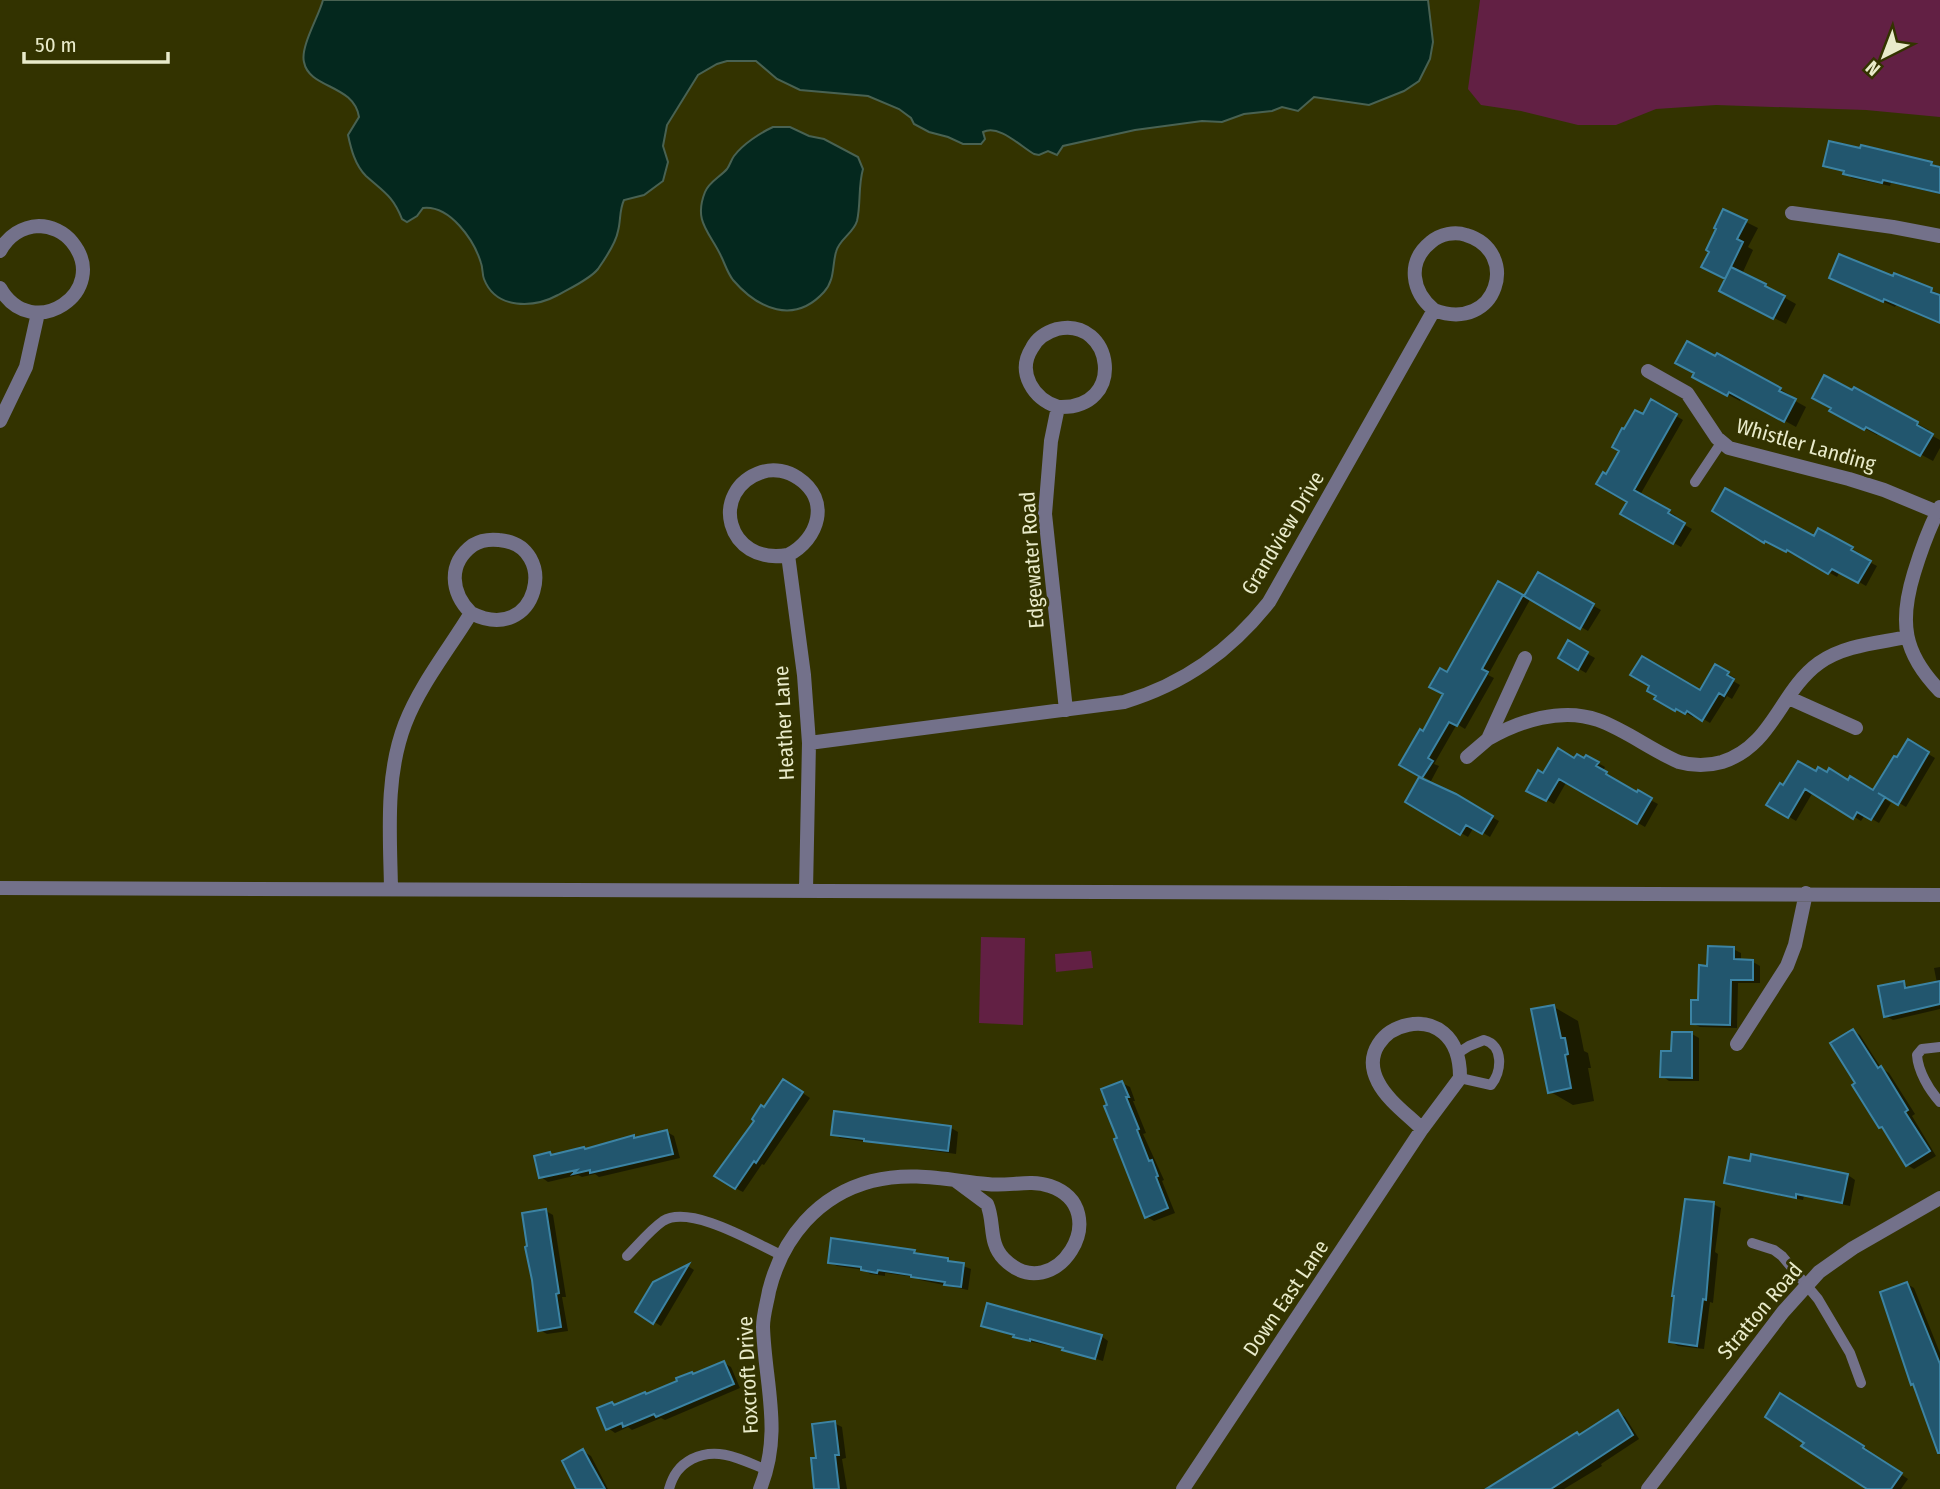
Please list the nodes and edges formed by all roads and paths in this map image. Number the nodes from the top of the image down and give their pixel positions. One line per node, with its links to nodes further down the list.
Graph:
1 (1792, 213): 2 (street)
2 (1940, 236)
3 (0, 251): 6 (street)
4 (0, 288): 6 (street)
5 (1434, 310): 5 (street); 19 (street, Grandview Drive)
6 (38, 313): 9 (street)
7 (1647, 372): 10 (street, Whistler Landing)
8 (1058, 407): 8 (street); 19 (street, Edgewater Road)
9 (0, 421)
10 (1721, 443): 11 (lane); 12 (street, Whistler Landing)
11 (1695, 482)
12 (1939, 510): 15 (street, Whistler Landing)
13 (788, 555): 13 (street); 22 (street, Heather Lane)
14 (471, 614): 14 (street); 25 (street)
15 (1907, 637): 17 (street, Whistler Landing); 18 (street)
16 (1525, 658): 21 (street)
17 (1940, 691)
18 (1789, 698): 20 (street); 21 (street)
19 (1066, 710): 22 (street, Grandview Drive)
20 (1856, 728)
21 (1488, 739): 23 (street)
22 (809, 743): 26 (street, Heather Lane)
23 (1466, 757)
24 (0, 888): 25 (street)
25 (391, 888): 26 (street)
26 (806, 890): 27 (street)
27 (1806, 893): 28 (street); 29 (street)
28 (1940, 895)
29 (1737, 1044)
30 (1940, 1047): 33 (lane)
31 (1458, 1053): 32 (street); 32 (lane); 34 (street)
32 (1460, 1078): 34 (street, Down East Lane)
33 (1940, 1102)
34 (1422, 1129): 45 (street, Down East Lane)
35 (956, 1181): 35 (street, Foxcroft Drive); 38 (street, Foxcroft Drive)
36 (1940, 1198): 40 (street, Stratton Road)
37 (1752, 1243): 40 (lane)
38 (781, 1255): 39 (lane); 42 (street, Foxcroft Drive)
39 (627, 1256)
40 (1807, 1285): 41 (lane); 46 (street, Stratton Road)
41 (1861, 1383)
42 (767, 1470): 43 (lane); 44 (street, Foxcroft Drive)
43 (669, 1489)
44 (760, 1489)
45 (1183, 1489)
46 (1648, 1489)

